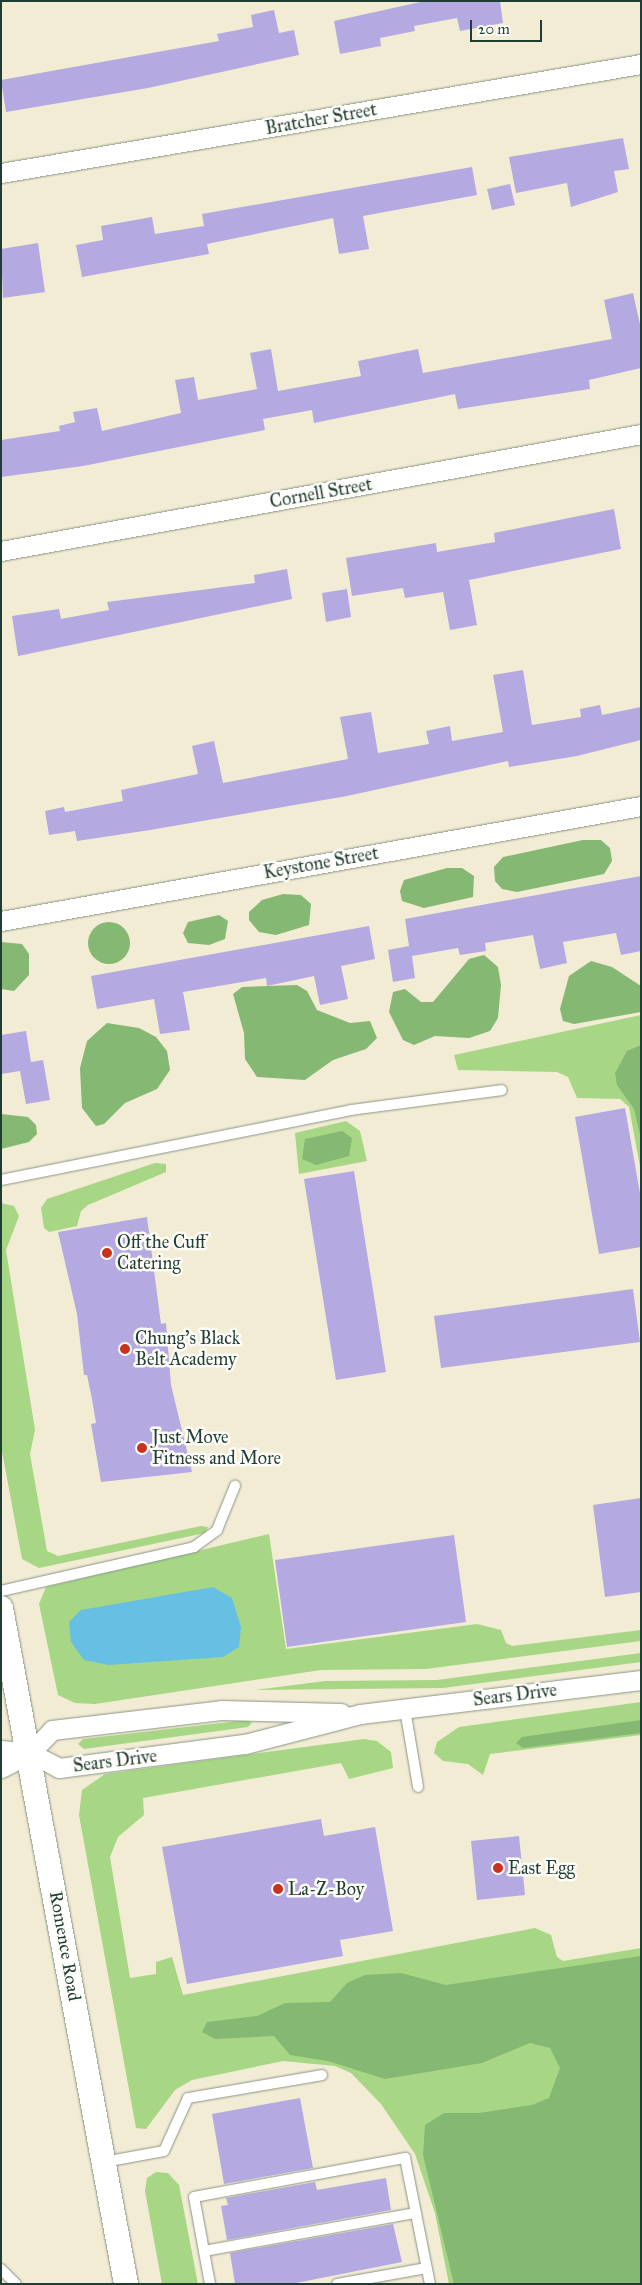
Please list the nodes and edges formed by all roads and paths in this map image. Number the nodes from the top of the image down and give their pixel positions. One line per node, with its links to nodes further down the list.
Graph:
1 (641, 64): 2 (street, Bratcher Street)
2 (1, 174)
3 (641, 434): 4 (street, Cornell Street)
4 (1, 551)
5 (641, 806): 6 (street, Keystone Street)
6 (1, 920)
7 (502, 1090): 8 (lane)
8 (1, 1180)
9 (235, 1486): 10 (lane)
10 (1, 1591)
11 (1, 1608): 16 (street, Romence Road)
12 (641, 1680): 13 (street, Sears Drive)
13 (405, 1708): 14 (street, Sears Drive); 18 (lane)
14 (360, 1714): 16 (street, Sears Drive); 16 (street, Sears Drive)
15 (1, 1750): 16 (street)
16 (30, 1753): 17 (street); 20 (street, Romence Road)
17 (1, 1768)
18 (418, 1787)
19 (322, 2075): 20 (lane)
20 (104, 2162): 26 (street, Romence Road)
21 (416, 2214): 22 (lane); 22 (lane); 23 (lane)
22 (204, 2251): 27 (lane)
23 (427, 2268): 28 (lane); 29 (lane)
24 (1, 2269): 25 (lane)
25 (16, 2284)
26 (126, 2284)
27 (210, 2284)
28 (337, 2284)
29 (430, 2284)

